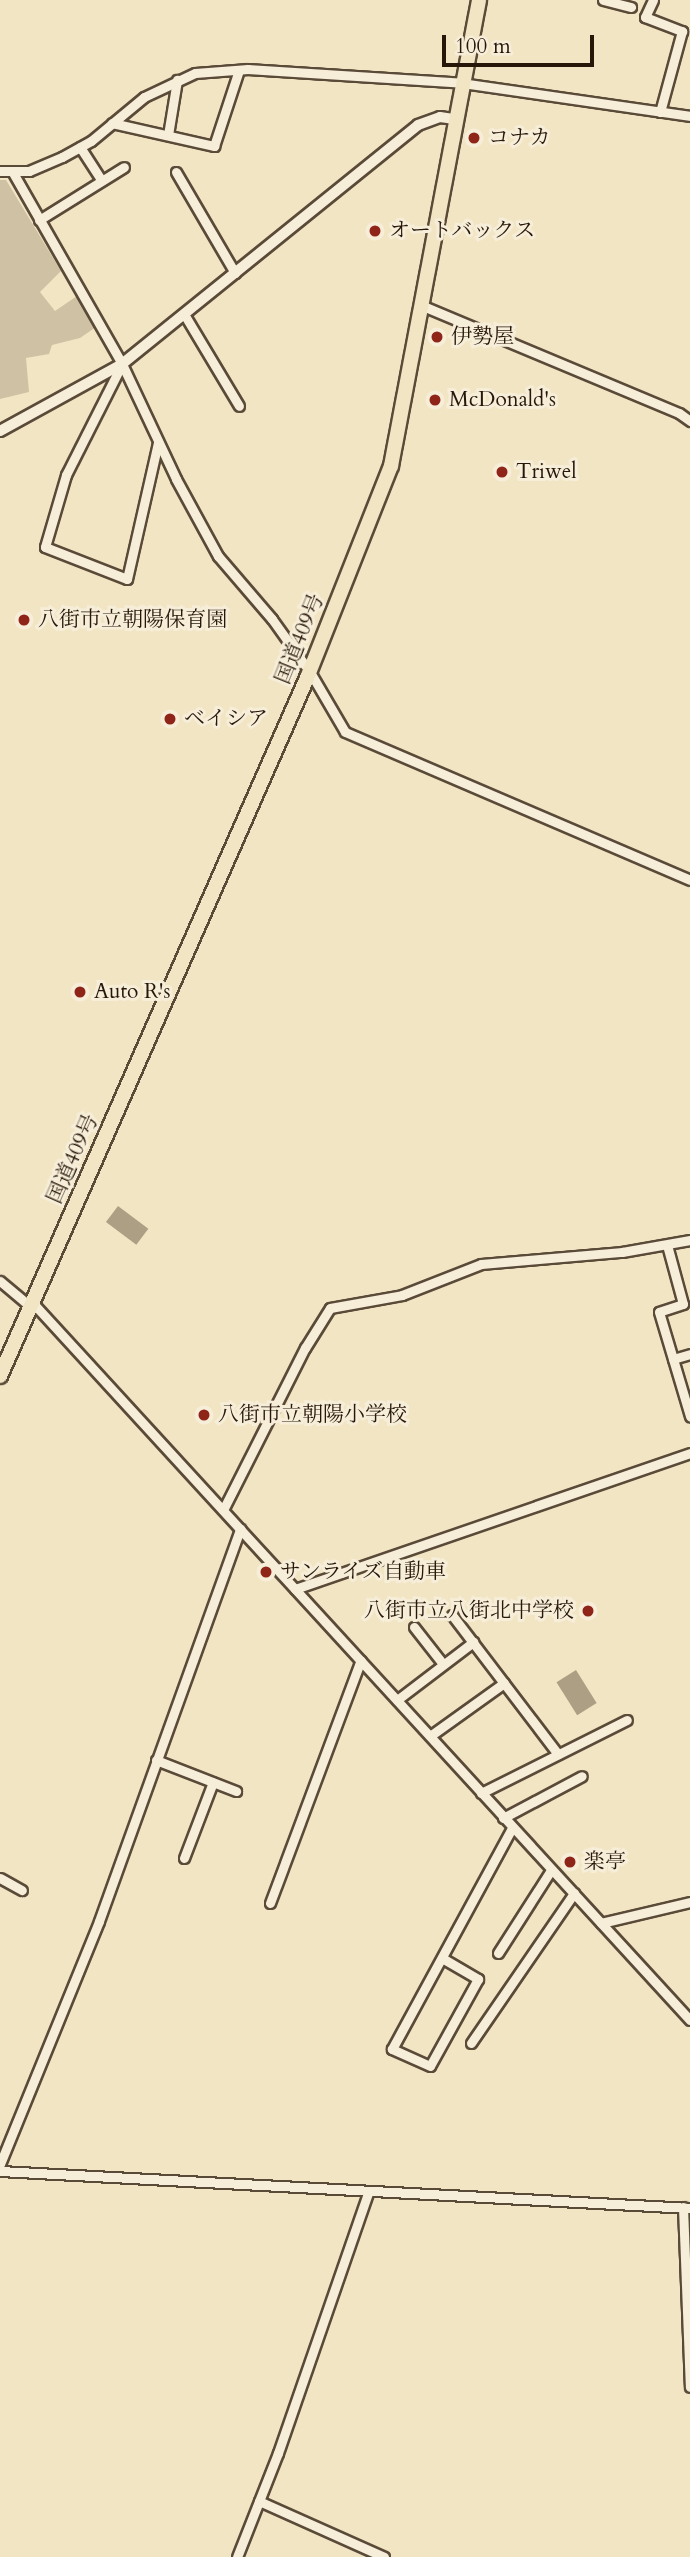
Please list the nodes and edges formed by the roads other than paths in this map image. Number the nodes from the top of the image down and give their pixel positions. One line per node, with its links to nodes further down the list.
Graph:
1 (479, 0): 7 (highway, 国道409号)
2 (603, 0): 4 (street)
3 (653, 0): 8 (street)
4 (631, 7)
5 (239, 70): 6 (street); 7 (street); 12 (street)
6 (177, 80): 11 (street); 12 (street)
7 (462, 83): 8 (street); 10 (highway, 国道409号)
8 (660, 112): 9 (street)
9 (690, 116)
10 (455, 118): 20 (street); 21 (highway, 国道409号)
11 (112, 123): 12 (street); 13 (street)
12 (167, 135)
13 (80, 147): 16 (street); 18 (street)
14 (124, 167): 18 (street)
15 (0, 171): 16 (street)
16 (12, 171): 19 (street)
17 (176, 172): 20 (street)
18 (102, 181): 19 (street)
19 (39, 220): 23 (street)
20 (235, 273): 22 (street)
21 (423, 306): 25 (street); 28 (highway, 国道409号)
22 (184, 314): 23 (street); 24 (street)
23 (122, 364): 26 (street); 27 (street); 27 (street)
24 (239, 406)
25 (690, 421)
26 (0, 431)
27 (158, 442): 28 (street)
28 (310, 672): 29 (street); 34 (highway, 国道409号)
29 (690, 880)
30 (690, 1240): 31 (street)
31 (667, 1245): 33 (street); 41 (street)
32 (0, 1281): 34 (street)
33 (686, 1303): 36 (street)
34 (31, 1304): 37 (highway, 国道409号); 41 (street)
35 (690, 1354): 36 (street)
36 (673, 1359): 38 (street)
37 (0, 1376)
38 (688, 1404): 39 (street)
39 (690, 1416)
40 (690, 1453): 43 (street)
41 (223, 1510): 42 (street)
42 (240, 1529): 43 (street); 54 (street)
43 (295, 1589): 47 (street)
44 (452, 1615): 46 (street)
45 (414, 1627): 48 (street)
46 (472, 1642): 48 (street); 49 (street)
47 (361, 1660): 50 (street); 67 (street)
48 (443, 1664): 50 (street)
49 (504, 1683): 52 (street); 53 (street)
50 (397, 1700): 52 (street)
51 (627, 1720): 53 (street)
52 (430, 1737): 58 (street)
53 (558, 1754): 58 (street)
54 (156, 1760): 56 (street); 73 (street)
55 (582, 1776): 59 (street)
56 (213, 1782): 57 (street); 61 (street)
57 (236, 1791)
58 (481, 1793): 59 (street)
59 (503, 1818): 60 (street)
60 (512, 1828): 62 (street); 70 (street)
61 (184, 1858)
62 (551, 1870): 65 (street); 69 (street)
63 (0, 1878): 64 (street)
64 (22, 1890)
65 (574, 1893): 68 (street); 72 (street)
66 (690, 1902): 68 (street)
67 (270, 1903)
68 (601, 1923): 71 (street)
69 (498, 1953)
70 (442, 1958): 70 (street)
71 (690, 2020)
72 (471, 2043)
73 (0, 2164)
74 (0, 2171): 75 (street)
75 (368, 2193): 76 (street); 78 (street)
76 (686, 2208): 77 (street)
77 (690, 2387)
78 (259, 2501): 79 (street); 80 (street)
79 (237, 2557)
80 (384, 2557)

